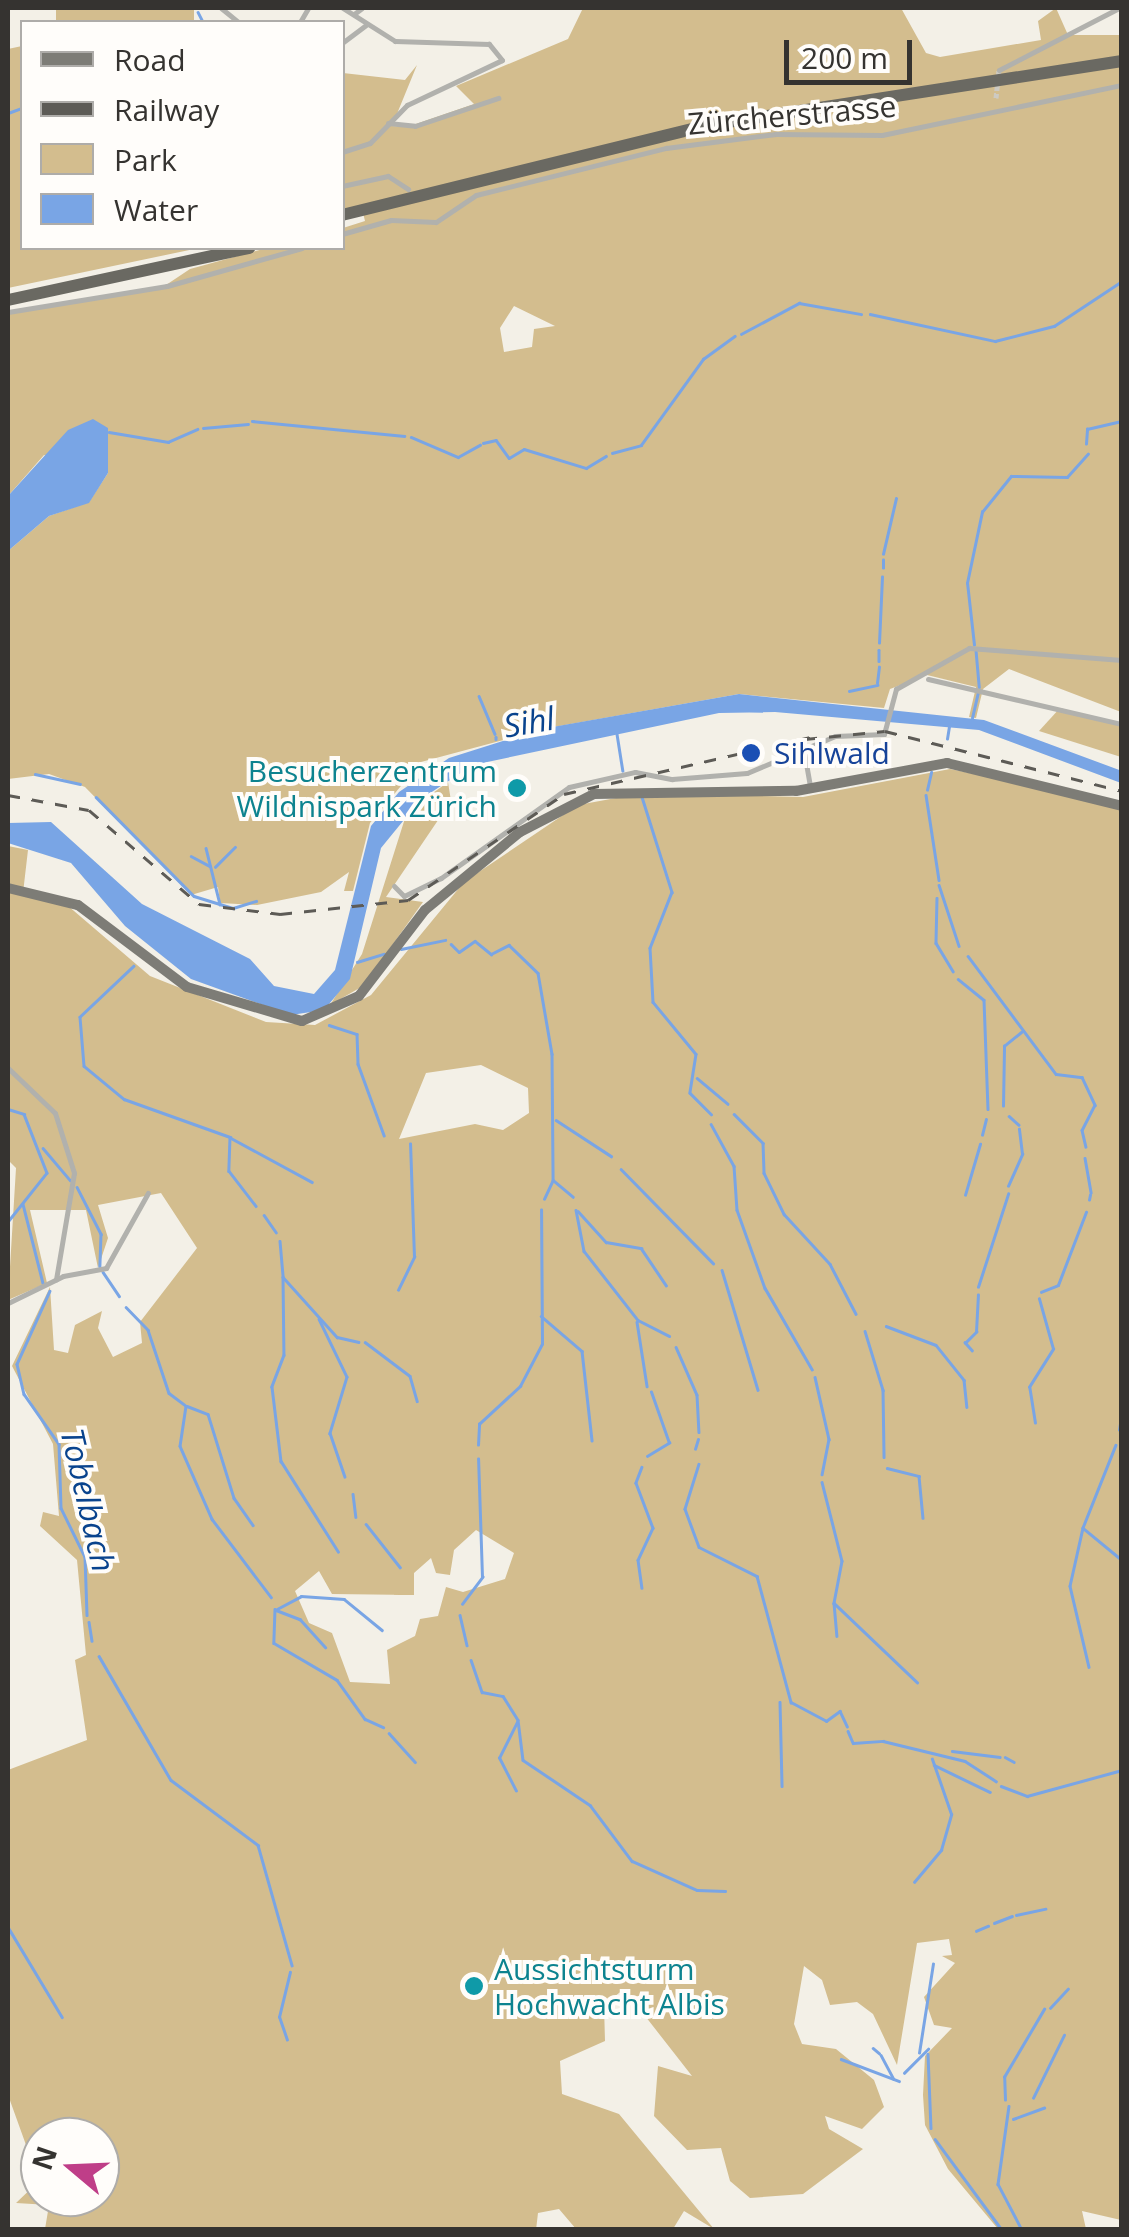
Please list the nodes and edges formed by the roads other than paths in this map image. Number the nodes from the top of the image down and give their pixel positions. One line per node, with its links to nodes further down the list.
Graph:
1 (343, 8): 4 (street)
2 (362, 8): 4 (street)
3 (1119, 8): 9 (street)
4 (354, 14): 5 (street)
5 (366, 24): 6 (street); 14 (street)
6 (345, 41)
7 (1122, 61): 21 (highway)
8 (1122, 69): 23 (highway)
9 (998, 70)
10 (1122, 85): 13 (street, Zürcherstrasse)
11 (498, 98): 16 (street)
12 (996, 98): 13 (street)
13 (997, 107): 22 (street, Zürcherstrasse)
14 (396, 113): 15 (street); 16 (street)
15 (388, 124): 16 (street); 17 (street)
16 (401, 127)
17 (345, 150)
18 (345, 185): 19 (street)
19 (408, 190)
20 (414, 209): 22 (street)
21 (345, 214)
22 (415, 219): 24 (street, Zürcherstrasse)
23 (345, 221)
24 (345, 233)
25 (211, 250): 28 (highway)
26 (240, 250): 28 (highway)
27 (295, 250): 29 (street)
28 (8, 296)
29 (8, 312)
30 (1122, 660): 31 (street)
31 (928, 679): 32 (street); 33 (street)
32 (1122, 724)
33 (804, 751): 34 (street); 36 (street)
34 (810, 789): 35 (main road); 37 (main road)
35 (1122, 806)
36 (394, 886)
37 (8, 888)
38 (8, 1068): 40 (street)
39 (148, 1193): 41 (street)
40 (60, 1264): 41 (street); 42 (street)
41 (70, 1274): 42 (street)
42 (56, 1279): 43 (street)
43 (8, 1302)

